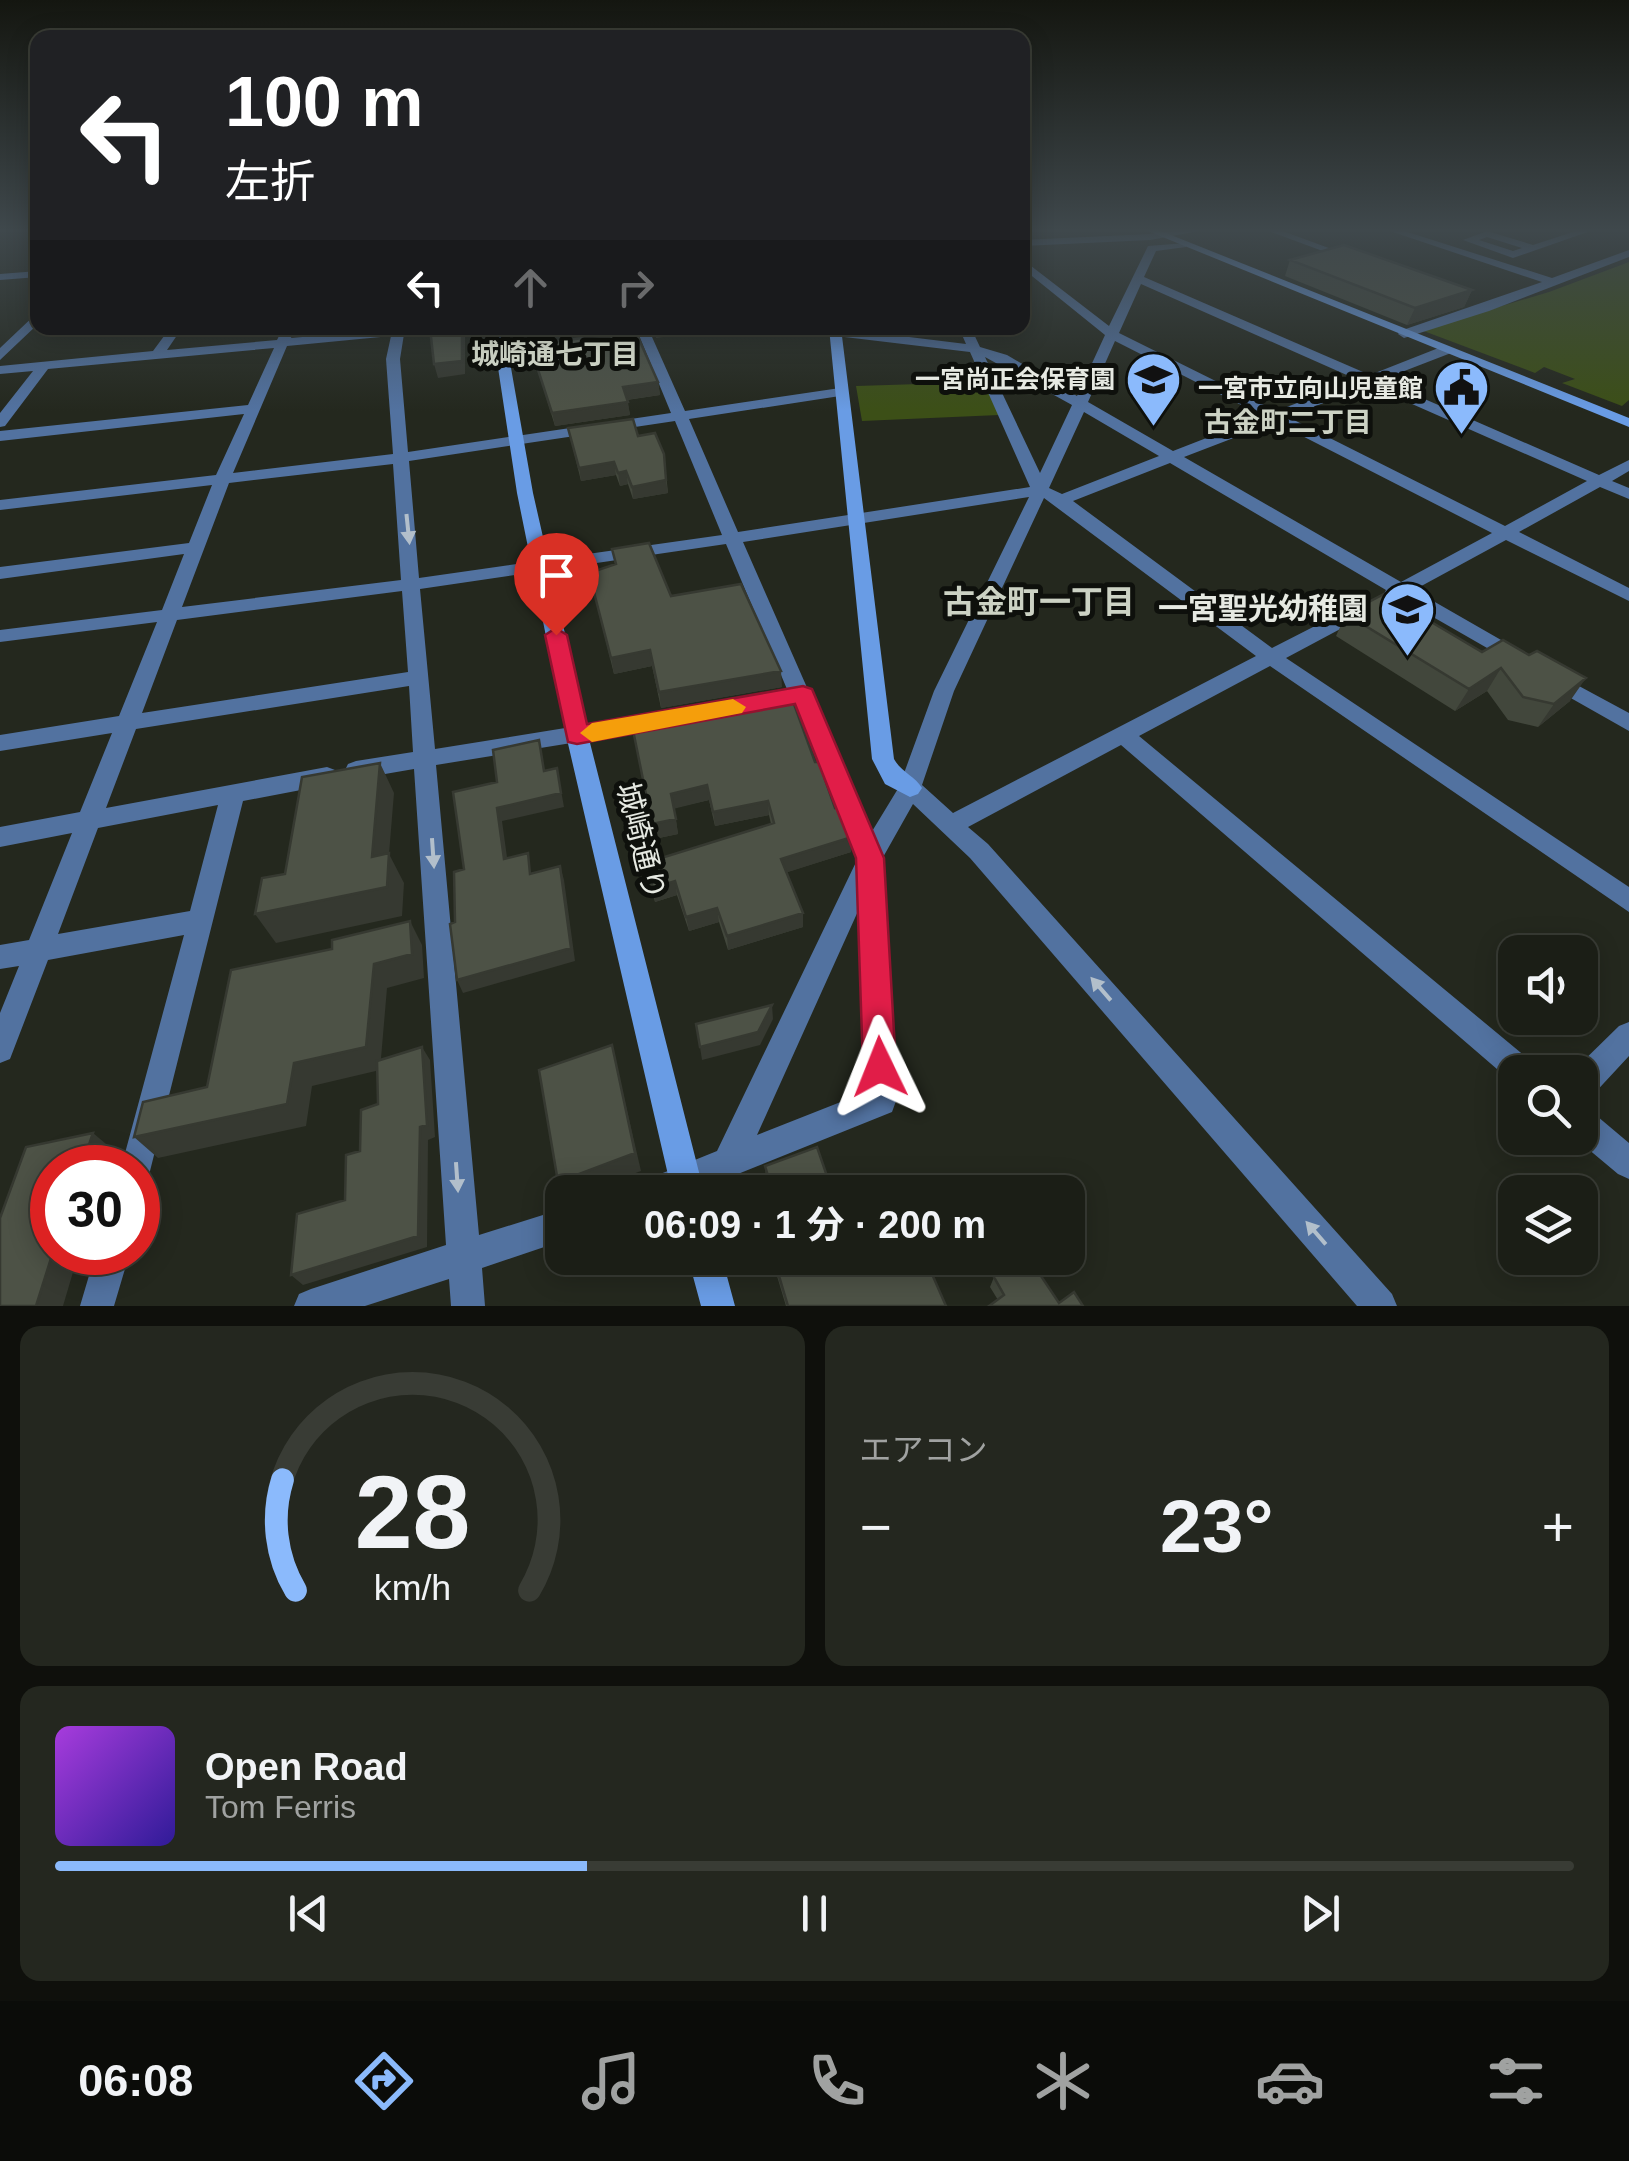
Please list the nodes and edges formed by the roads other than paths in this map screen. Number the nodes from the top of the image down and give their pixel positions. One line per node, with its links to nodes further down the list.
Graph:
1 (1057, 290): 9 (street)
2 (1132, 290): 9 (street)
3 (1165, 290): 25 (street)
4 (1294, 290): 10 (street)
5 (1532, 290): 7 (street)
6 (1469, 301): 7 (street)
7 (1488, 307): 10 (street)
8 (30, 325): 22 (street)
9 (1110, 333): 27 (street); 30 (street)
10 (1404, 334): 20 (street)
11 (171, 335): 21 (street)
12 (397, 335): 36 (street)
13 (499, 335): 34 (street, 城崎通り)
14 (645, 335): 29 (street)
15 (835, 335): 26 (street)
16 (872, 335): 19 (street)
17 (968, 335): 19 (street)
18 (286, 336): 21 (street); 28 (street)
19 (974, 349): 27 (street); 40 (street)
20 (1446, 350): 25 (street); 31 (street)
21 (158, 355): 23 (street)
22 (0, 356)
23 (44, 366): 24 (street); 32 (street)
24 (0, 370)
25 (1368, 379): 30 (street); 39 (street)
26 (840, 392): 29 (street); 44 (street)
27 (1081, 400): 35 (street); 40 (street)
28 (254, 409): 33 (street); 38 (street)
29 (681, 415): 34 (street); 46 (street)
30 (1277, 417): 35 (street); 45 (street)
31 (1629, 422)
32 (0, 423)
33 (0, 436)
34 (516, 440): 36 (street); 48 (street, 城崎通り)
35 (1173, 456): 42 (street); 51 (street)
36 (401, 458): 38 (street); 50 (street, one-way to 50)
37 (1629, 465): 39 (street)
38 (222, 480): 43 (street); 47 (street)
39 (1600, 481): 41 (street); 45 (street)
40 (1040, 490): 42 (street); 44 (street); 64 (street)
41 (1629, 494)
42 (1061, 500): 55 (street)
43 (0, 505)
44 (854, 517): 46 (street); 64 (street)
45 (1504, 533): 51 (street); 52 (street)
46 (729, 537): 48 (street); 69 (street)
47 (195, 547): 49 (street); 53 (street)
48 (542, 568): 50 (street); 60 (street, 城崎通り)
49 (0, 574)
50 (413, 584): 53 (street); 56 (street)
51 (1400, 590): 55 (street); 59 (street)
52 (1629, 596)
53 (170, 611): 54 (street); 58 (street)
54 (0, 636)
55 (1272, 658): 61 (street); 70 (street)
56 (420, 677): 58 (street); 63 (street)
57 (690, 715): 60 (street)
58 (126, 722): 62 (street); 66 (street)
59 (1629, 723)
60 (577, 735): 63 (street); 82 (street, 城崎通り)
61 (1126, 736): 67 (street); 76 (street)
62 (0, 743)
63 (426, 756): 65 (street); 85 (street, one-way to 85)
64 (910, 788): 67 (street); 69 (street)
65 (233, 794): 66 (street); 71 (street)
66 (87, 822): 68 (street); 72 (street)
67 (952, 824): 92 (street, one-way to 67)
68 (0, 837)
69 (870, 858): 81 (street); 81 (street)
70 (1629, 901)
71 (201, 920): 72 (street); 79 (street)
72 (36, 951): 73 (street); 75 (street)
73 (0, 957)
74 (1629, 1036): 77 (street)
75 (0, 1049)
76 (1502, 1055)
77 (1598, 1068)
78 (1598, 1137): 80 (street)
79 (143, 1145)
80 (1629, 1163)
81 (727, 1165): 83 (street)
82 (684, 1175)
83 (709, 1175)
84 (545, 1231): 85 (street)
85 (464, 1259): 89 (street); 90 (street)
86 (106, 1275): 88 (street)
87 (710, 1275): 91 (street)
88 (96, 1306)
89 (310, 1306)
90 (468, 1306)
91 (718, 1306)
92 (1380, 1306)

